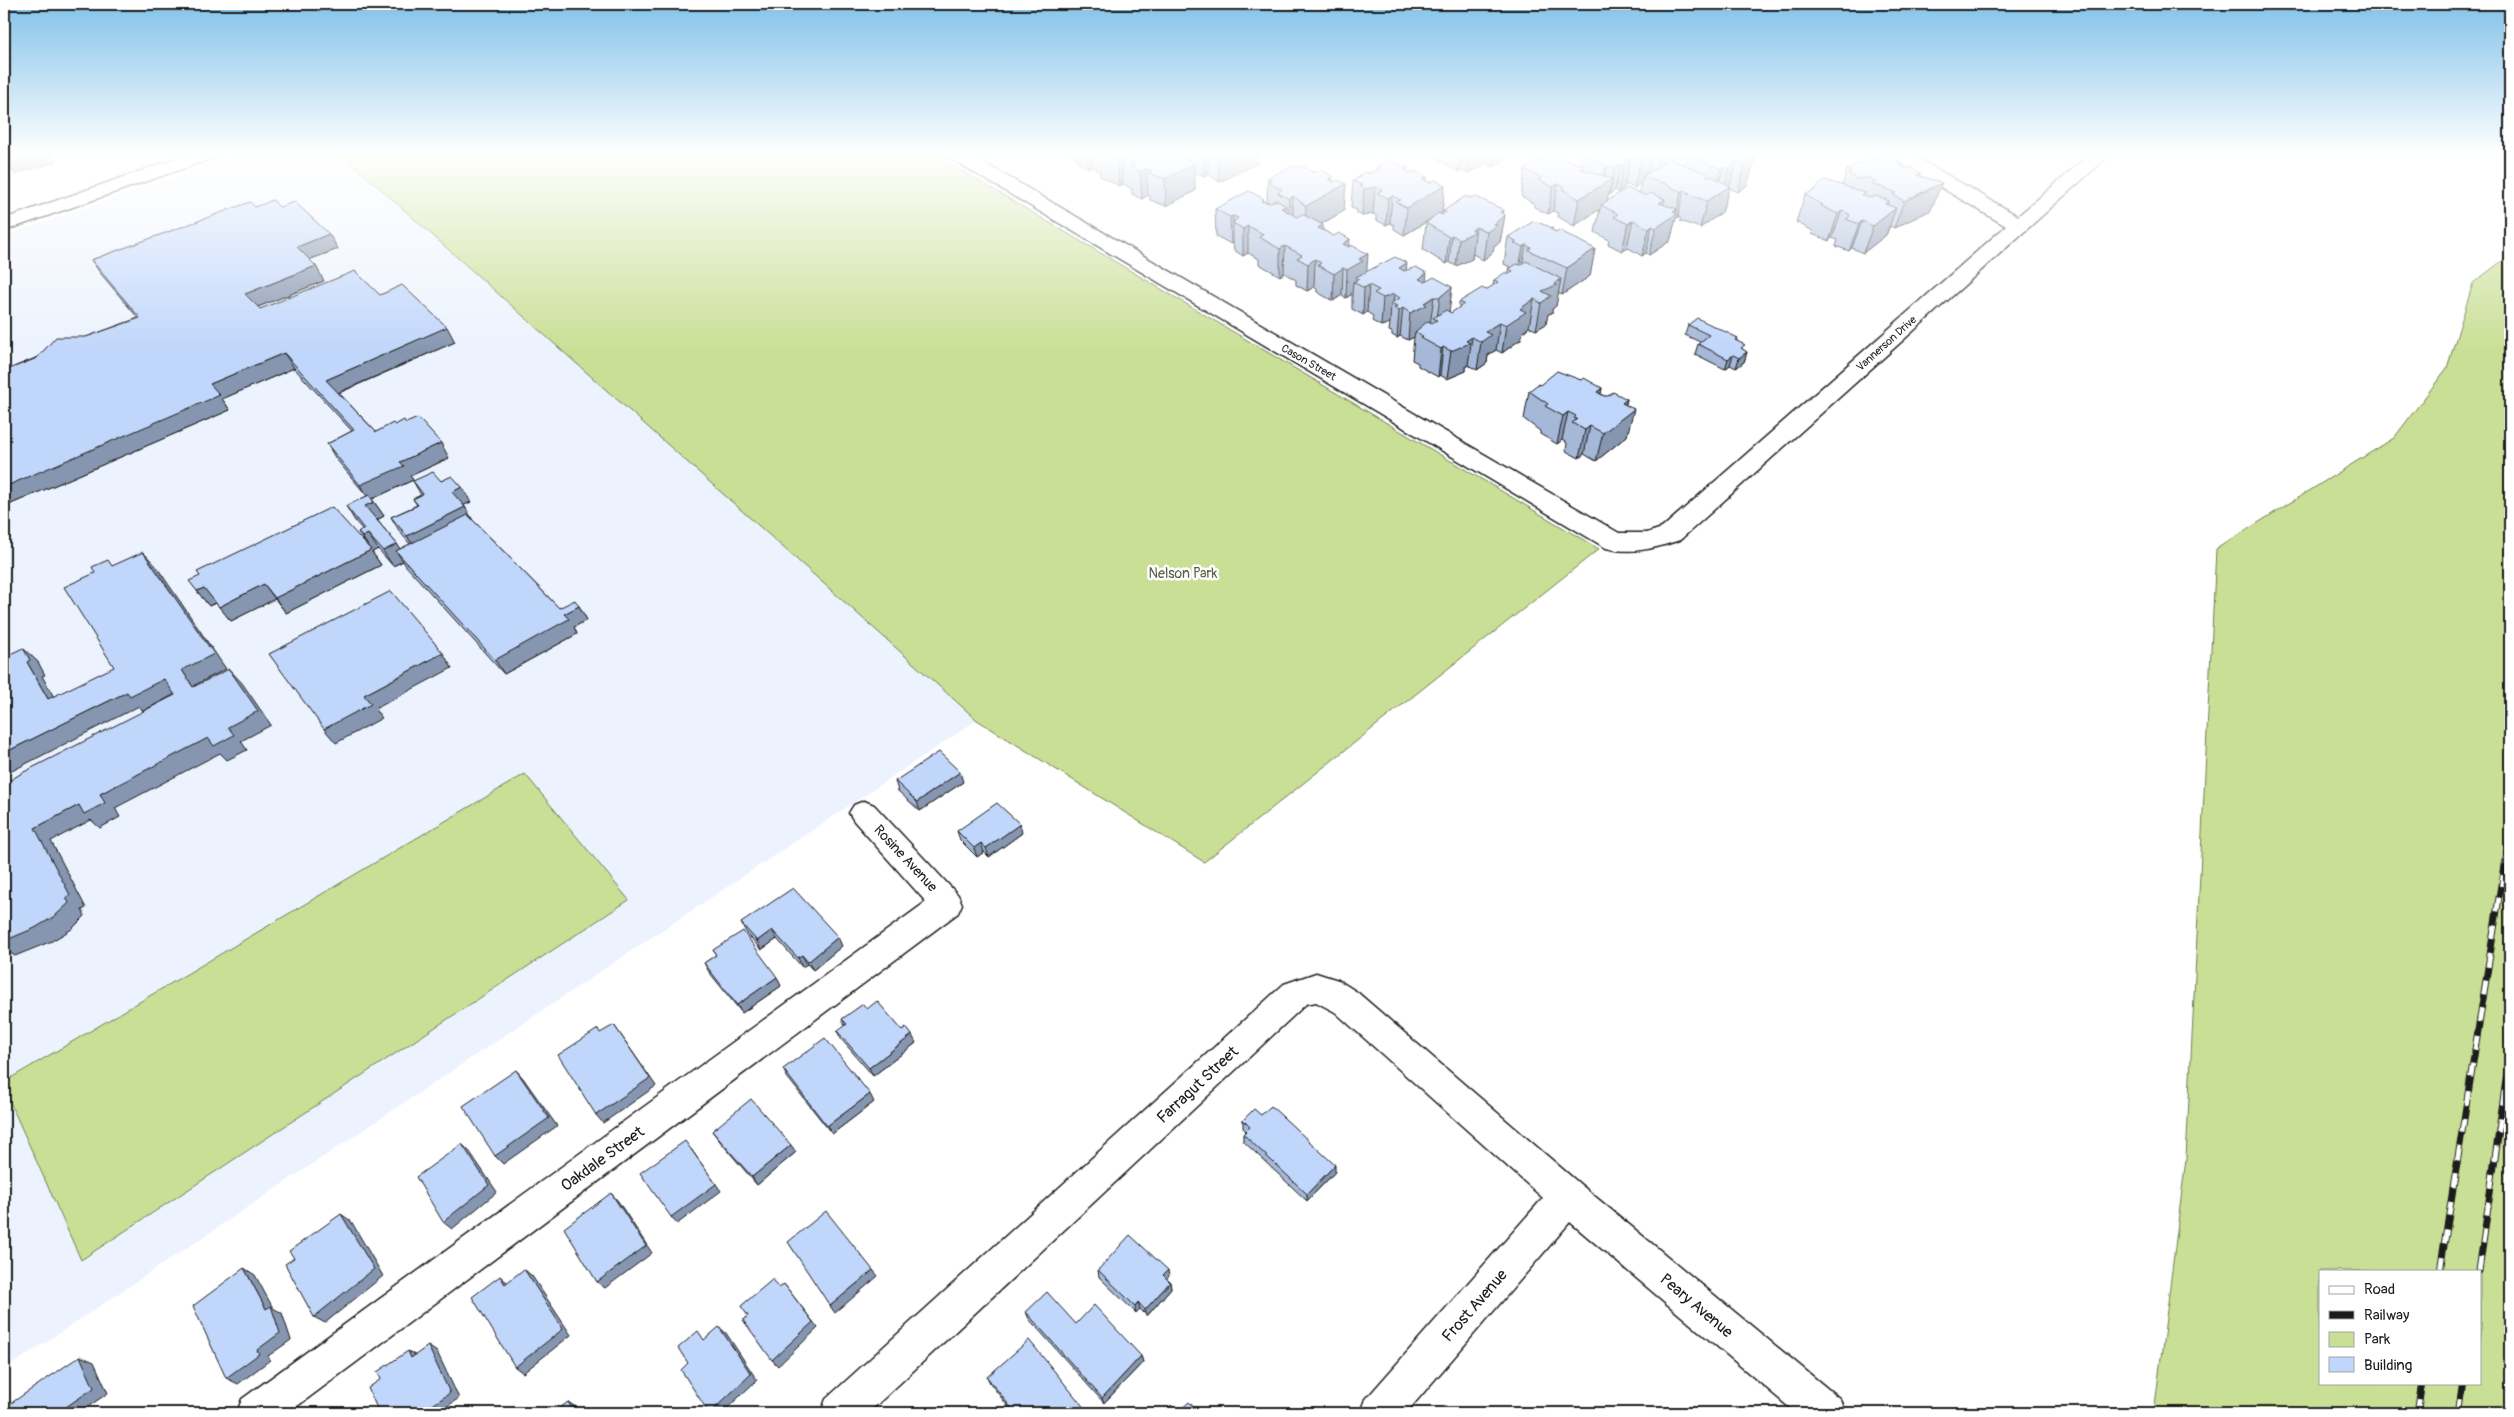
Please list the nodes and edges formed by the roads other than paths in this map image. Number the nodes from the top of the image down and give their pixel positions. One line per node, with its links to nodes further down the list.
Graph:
1 (20, 219): 6 (street)
2 (1066, 219): 7 (street, Cason Street)
3 (2011, 219): 5 (street)
4 (2025, 219): 5 (street, Vannerson Drive)
5 (2019, 224): 7 (street, Vannerson Drive)
6 (4, 225)
7 (1670, 534)
8 (864, 813): 9 (street, Rosine Avenue)
9 (948, 904): 11 (street, Oakdale Street)
10 (1568, 1197): 12 (street, Farragut Street); 13 (street, Frost Avenue); 14 (street, Peary Avenue)
11 (256, 1413)
12 (840, 1413)
13 (1380, 1413)
14 (1826, 1413)

